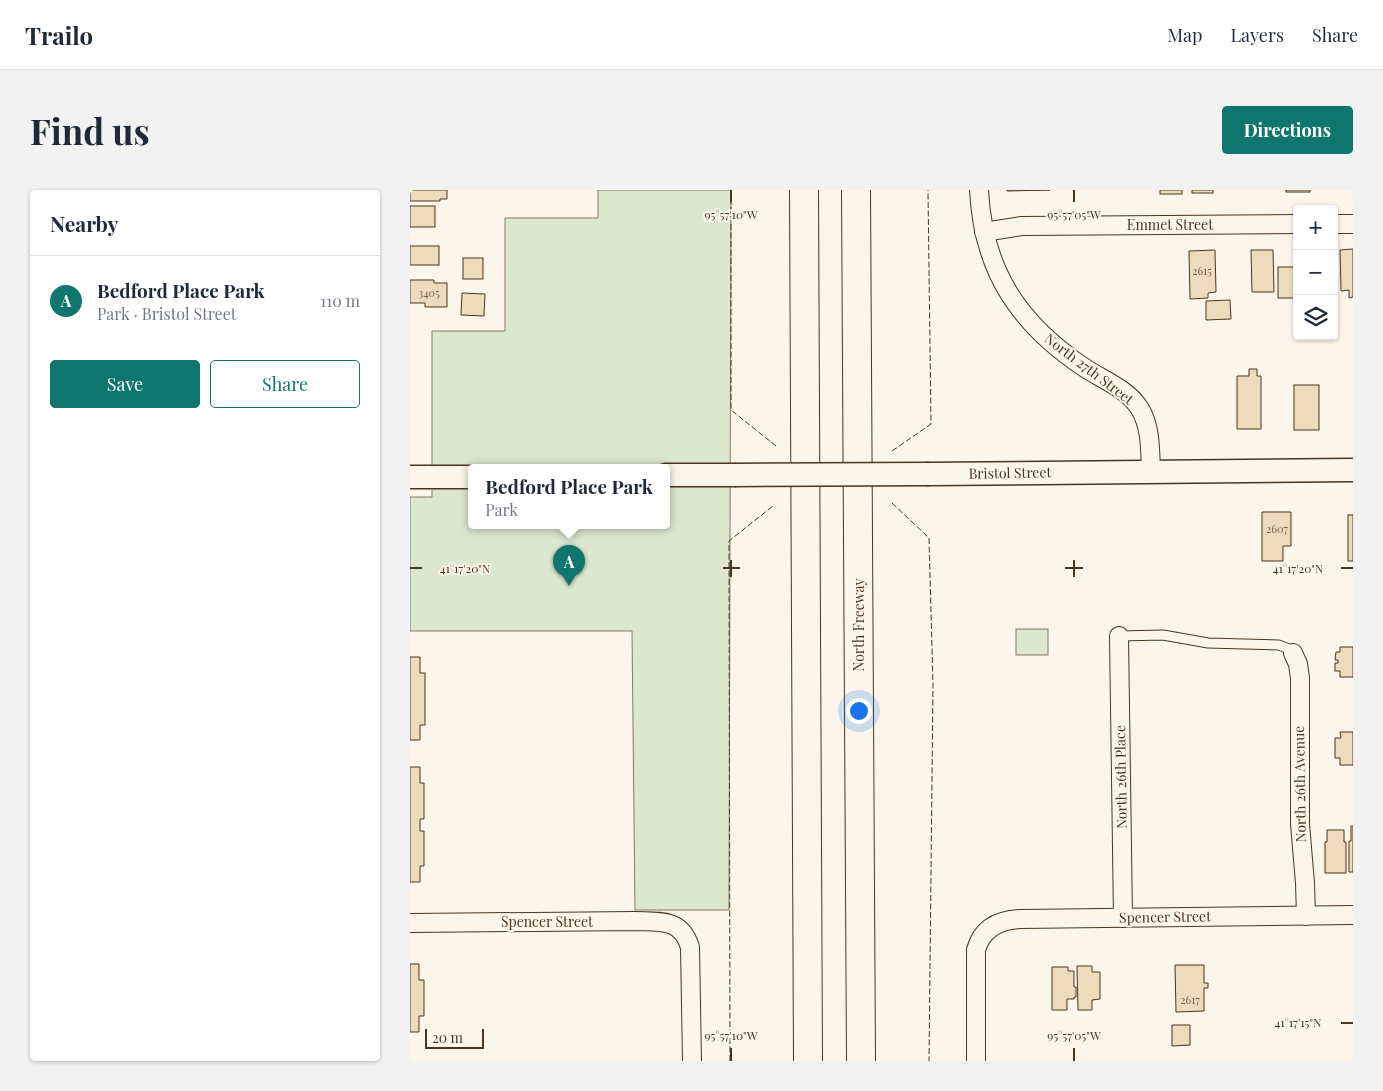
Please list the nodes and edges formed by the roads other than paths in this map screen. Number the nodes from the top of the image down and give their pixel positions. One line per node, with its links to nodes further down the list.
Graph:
1 (804, 190): 20 (highway)
2 (856, 190): 21 (highway, North Freeway)
3 (979, 190): 7 (street, North 27th Street)
4 (1293, 224): 7 (street, Emmet Street)
5 (1338, 224): 6 (street)
6 (1353, 224)
7 (984, 232): 9 (street, North 27th Street)
8 (1353, 470): 9 (street, Bristol Street)
9 (1151, 471): 10 (street, Bristol Street, bridge)
10 (670, 475)
11 (410, 477): 12 (street)
12 (468, 477)
13 (1119, 636): 14 (lane); 17 (street, North 26th Place)
14 (1293, 654): 16 (street, North 26th Avenue)
15 (1353, 915): 16 (street, Spencer Street)
16 (1306, 916): 17 (street, Spencer Street)
17 (1123, 918): 22 (street, Spencer Street)
18 (410, 923): 19 (street, Spencer Street)
19 (692, 1061)
20 (808, 1061)
21 (860, 1061)
22 (976, 1061)

